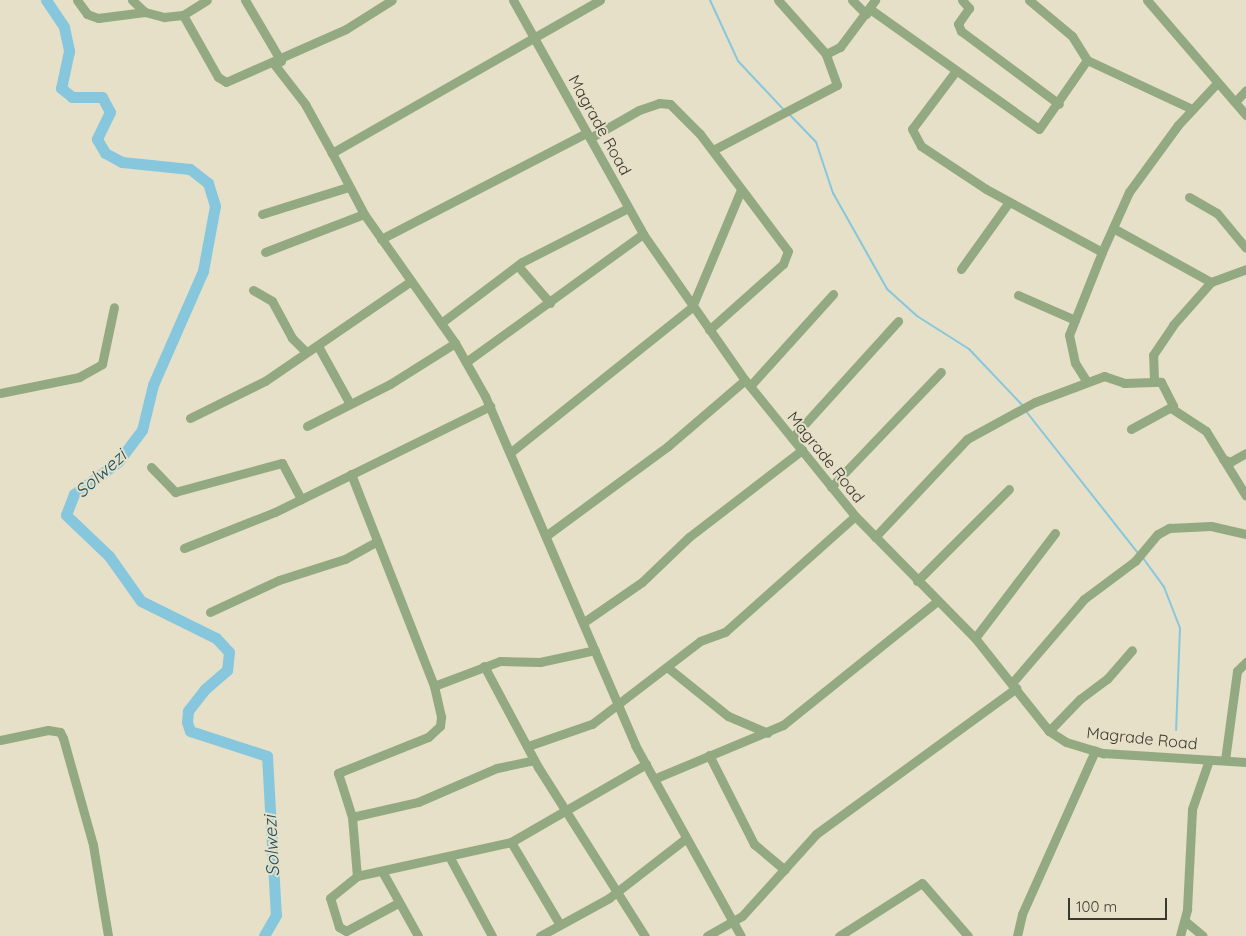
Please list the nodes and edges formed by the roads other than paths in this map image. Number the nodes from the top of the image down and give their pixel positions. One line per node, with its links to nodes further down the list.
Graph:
1 (77, 0): 14 (street)
2 (132, 0): 14 (street)
3 (245, 0): 20 (street)
4 (392, 0): 20 (street)
5 (514, 0): 17 (street, Magrade Road)
6 (600, 0): 17 (street)
7 (778, 0): 18 (street)
8 (852, 0): 15 (street)
9 (875, 0): 15 (street)
10 (962, 0): 25 (street)
11 (1029, 0): 19 (street)
12 (1147, 0): 22 (street)
13 (204, 1): 16 (street)
14 (145, 12): 16 (street)
15 (868, 12): 18 (street); 21 (street)
16 (183, 15): 20 (street)
17 (536, 39): 28 (street, Magrade Road); 30 (street)
18 (826, 54): 29 (street)
19 (1087, 60): 25 (street); 26 (street)
20 (278, 63): 30 (street)
21 (954, 72): 25 (street); 34 (street)
22 (1217, 83): 24 (street); 26 (street)
23 (1246, 90): 24 (street)
24 (1235, 102): 27 (street)
25 (1059, 104)
26 (1192, 109): 38 (street)
27 (1246, 115)
28 (588, 136): 29 (street); 35 (street, Magrade Road); 40 (street)
29 (712, 150): 32 (street)
30 (332, 153): 31 (street)
31 (348, 187): 36 (street); 37 (street)
32 (741, 190): 54 (street); 58 (street)
33 (1189, 197): 41 (street)
34 (1009, 202): 43 (street); 45 (street)
35 (628, 208): 39 (street, Magrade Road); 44 (street)
36 (262, 214)
37 (364, 214): 40 (street); 42 (street)
38 (1113, 228): 43 (street); 48 (street)
39 (643, 234): 52 (street); 54 (street, Magrade Road)
40 (381, 239): 47 (street)
41 (1246, 248)
42 (265, 252)
43 (1102, 252): 55 (street)
44 (518, 266): 52 (street); 57 (street)
45 (961, 269)
46 (1246, 269): 48 (street)
47 (411, 281): 57 (street); 60 (street)
48 (1211, 282): 64 (street)
49 (253, 290): 61 (street)
50 (833, 294): 66 (street)
51 (1018, 295): 55 (street)
52 (550, 303): 62 (street)
53 (114, 307): 67 (street)
54 (692, 307): 58 (street, Magrade Road); 76 (street)
55 (1075, 320): 65 (street)
56 (898, 321): 74 (street)
57 (441, 323): 59 (street)
58 (709, 330): 66 (street, Magrade Road)
59 (455, 343): 62 (street); 68 (street)
60 (318, 346): 61 (street); 68 (street)
61 (306, 352): 71 (street)
62 (466, 362): 69 (street)
63 (941, 372): 82 (street)
64 (1154, 380): 65 (street); 70 (street)
65 (1087, 382): 90 (street)
66 (748, 383): 74 (street, Magrade Road); 89 (street)
67 (0, 393)
68 (350, 404): 72 (street)
69 (490, 406): 76 (street); 80 (street)
70 (1171, 408): 73 (street); 78 (street)
71 (190, 418)
72 (307, 426)
73 (1130, 429)
74 (792, 438): 75 (street, Magrade Road)
75 (802, 450): 82 (street, Magrade Road); 96 (street)
76 (511, 452): 89 (street)
77 (1246, 453): 78 (street)
78 (1223, 458): 84 (street)
79 (151, 467): 85 (street)
80 (351, 474): 85 (street); 91 (street)
81 (1246, 480): 84 (street)
82 (831, 487): 86 (street, Magrade Road)
83 (1009, 490): 93 (street)
84 (1244, 493)
85 (302, 499): 92 (street)
86 (854, 516): 90 (street, Magrade Road); 102 (street)
87 (1055, 533): 97 (street)
88 (1246, 534): 104 (street)
89 (547, 535): 96 (street)
90 (875, 537): 93 (street, Magrade Road)
91 (377, 541): 95 (street); 103 (street)
92 (184, 548)
93 (917, 581): 94 (street, Magrade Road)
94 (937, 601): 97 (street, Magrade Road); 107 (street)
95 (210, 612)
96 (584, 622): 98 (street)
97 (975, 638): 104 (street, Magrade Road)
98 (595, 650): 101 (street); 105 (street)
99 (1132, 650): 106 (street)
100 (1246, 662): 114 (street)
101 (484, 666): 103 (street); 109 (street)
102 (668, 667): 105 (street); 107 (street)
103 (434, 686): 119 (street)
104 (1014, 686): 106 (street, Magrade Road); 123 (street)
105 (618, 705): 109 (street); 116 (street)
106 (1049, 731): 110 (street, Magrade Road)
107 (768, 733): 111 (street)
108 (0, 740): 131 (street)
109 (528, 746): 112 (street)
110 (1095, 751): 113 (street, Magrade Road); 140 (street)
111 (709, 755): 117 (street); 123 (street)
112 (534, 760): 118 (street); 119 (street)
113 (1209, 760): 114 (street, Magrade Road); 129 (street)
114 (1225, 760): 115 (street, Magrade Road)
115 (1246, 762)
116 (646, 764): 117 (street); 118 (street)
117 (656, 778): 120 (street)
118 (566, 808): 121 (street); 126 (street)
119 (352, 817): 125 (street)
120 (685, 838): 126 (street); 128 (street)
121 (511, 842): 122 (street); 130 (street)
122 (450, 858): 124 (street); 133 (street)
123 (785, 870): 128 (street)
124 (383, 873): 125 (street); 127 (street)
125 (357, 876): 127 (street)
126 (618, 890): 130 (street); 135 (street)
127 (398, 903): 132 (street)
128 (732, 921): 136 (street); 137 (street)
129 (1185, 922): 141 (street); 142 (street)
130 (560, 925): 134 (street)
131 (108, 936)
132 (418, 936)
133 (492, 936)
134 (540, 936)
135 (645, 936)
136 (707, 936)
137 (741, 936)
138 (839, 936): 139 (street)
139 (968, 936)
140 (1017, 936)
141 (1180, 936)
142 (1203, 936)

